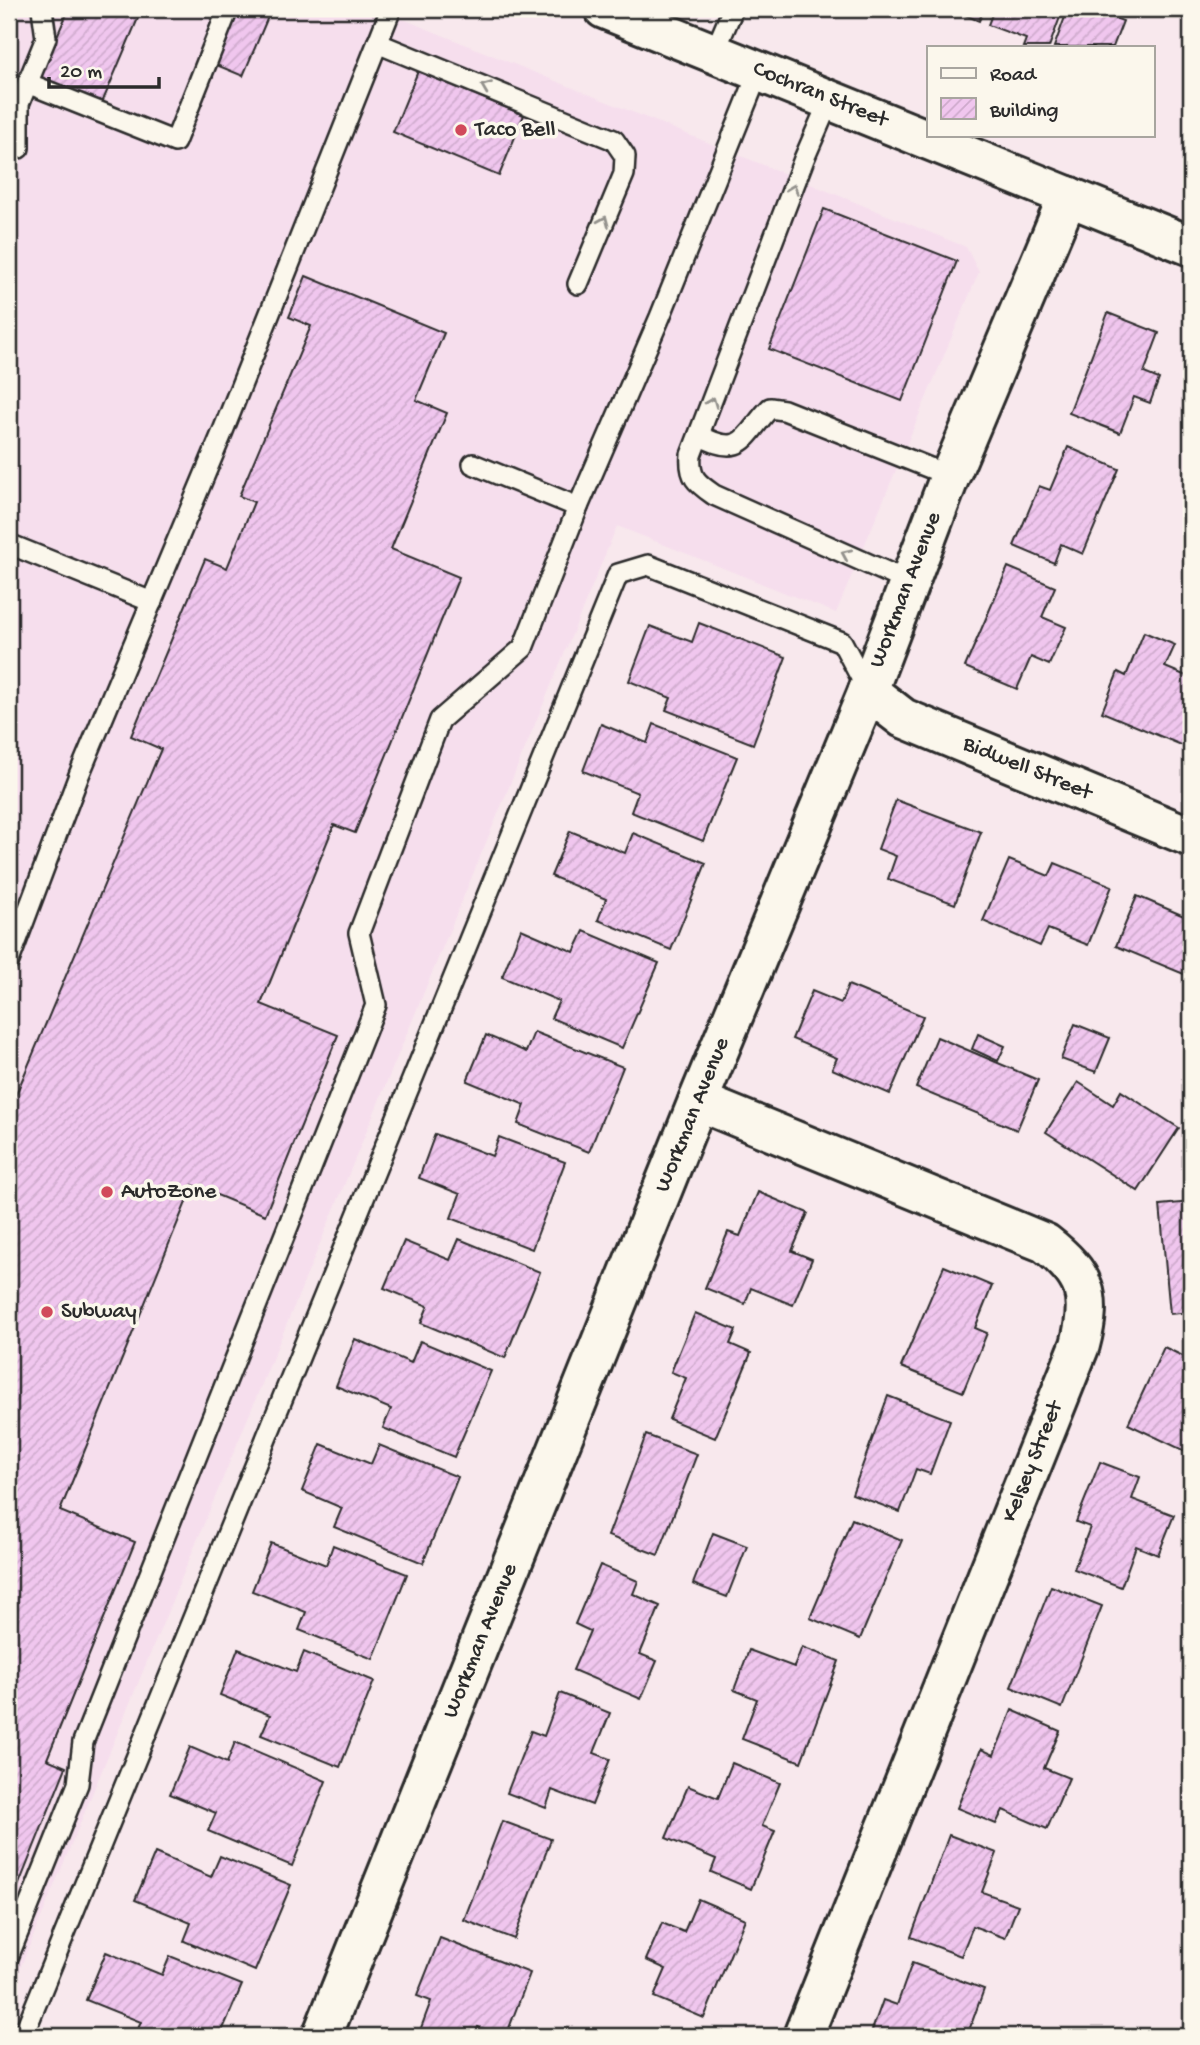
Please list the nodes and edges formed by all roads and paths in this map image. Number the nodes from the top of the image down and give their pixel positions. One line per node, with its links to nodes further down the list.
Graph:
1 (42, 9): 9 (lane)
2 (228, 9): 9 (lane)
3 (391, 9): 6 (lane)
4 (604, 9): 7 (street, Cochran Street)
5 (733, 9): 7 (lane)
6 (377, 43): 14 (lane, one-way to 6); 21 (lane)
7 (714, 52): 8 (street, Cochran Street)
8 (759, 71): 10 (street, Cochran Street); 18 (lane)
9 (27, 83): 11 (lane)
10 (830, 99): 12 (street, Cochran Street); 15 (lane, one-way to 10)
11 (19, 148)
12 (1068, 196): 13 (street, Cochran Street); 17 (street, Workman Avenue)
13 (1191, 246)
14 (578, 284)
15 (699, 435): 17 (lane); 20 (lane, one-way to 15)
16 (473, 464): 18 (lane)
17 (950, 476): 20 (street, Workman Avenue)
18 (578, 507): 26 (lane)
19 (9, 544): 21 (lane)
20 (909, 582): 22 (street, Workman Avenue)
21 (152, 602): 24 (lane)
22 (868, 691): 23 (street, Bidwell Street); 25 (street, Workman Avenue); 27 (lane)
23 (1191, 836)
24 (9, 961)
25 (698, 1101): 28 (street, Workman Avenue); 29 (street, Kelsey Street)
26 (9, 1955)
27 (23, 2036)
28 (322, 2036)
29 (803, 2036)

